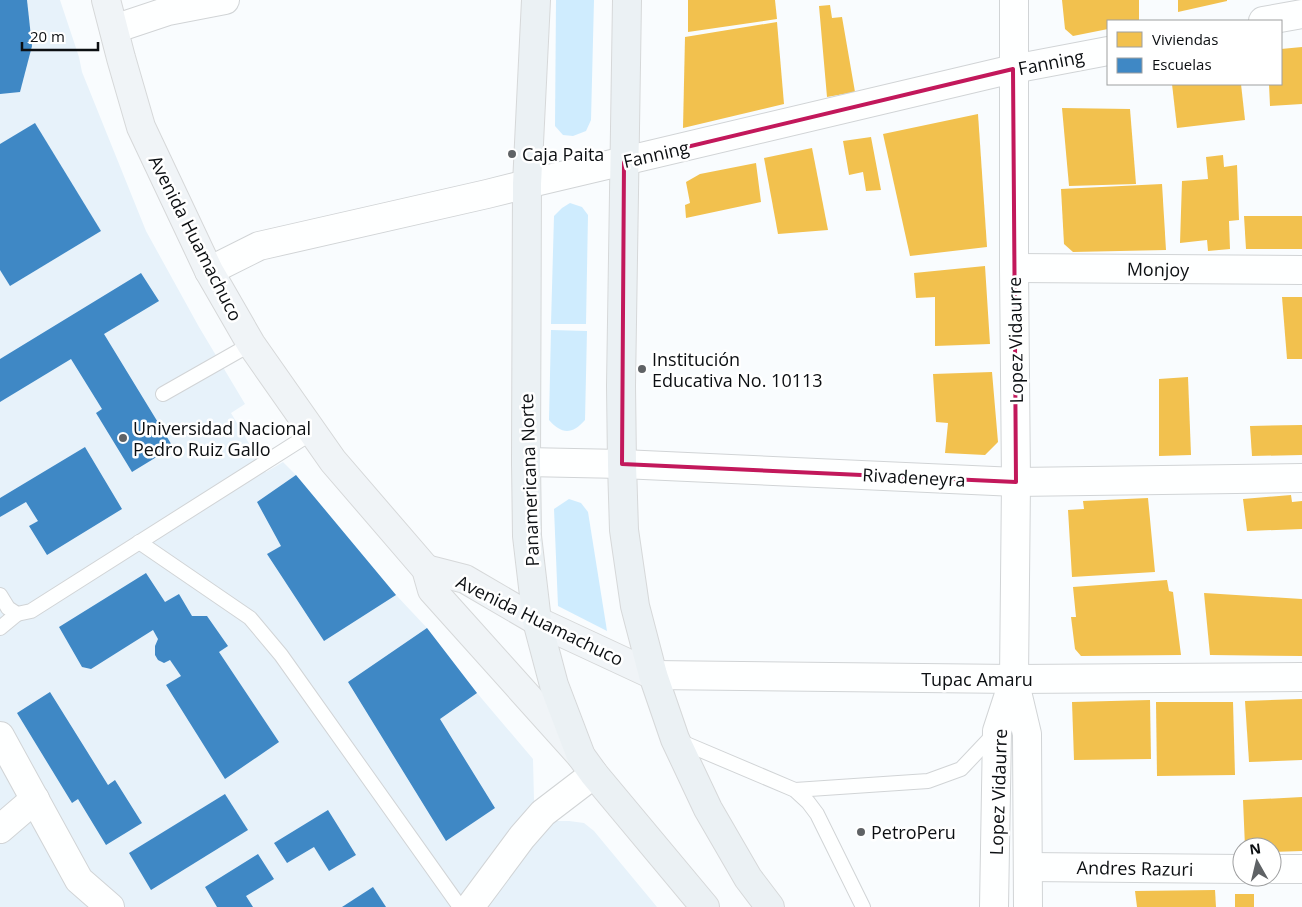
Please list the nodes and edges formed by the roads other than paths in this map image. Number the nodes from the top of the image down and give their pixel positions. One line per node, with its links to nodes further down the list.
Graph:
1 (106, 0): 8 (main road, Avenida Huamachuco)
2 (225, 0): 8 (street)
3 (536, 0): 12 (highway, Panamericana Norte)
4 (627, 0): 11 (highway)
5 (1014, 0): 10 (street, Lopez Vidaurre)
6 (1302, 14): 7 (street)
7 (1269, 20)
8 (114, 29): 15 (main road, Avenida Huamachuco)
9 (1107, 51): 10 (street, Fanning)
10 (1013, 69): 11 (street, Fanning); 13 (street, Lopez Vidaurre)
11 (624, 162): 12 (street, Fanning); 20 (highway)
12 (527, 184): 15 (street, Fanning); 19 (highway, Panamericana Norte)
13 (1014, 268): 14 (street, Monjoy); 22 (street, Lopez Vidaurre)
14 (1302, 270)
15 (209, 271): 16 (main road, Avenida Huamachuco)
16 (251, 344): 17 (lane); 18 (main road, Avenida Huamachuco)
17 (163, 394)
18 (313, 432): 23 (lane); 24 (main road, Avenida Huamachuco)
19 (526, 462): 20 (street, Rivadeneyra); 27 (highway, Panamericana Norte)
20 (622, 464): 22 (street, Rivadeneyra); 29 (highway)
21 (1302, 478): 22 (street, Rivadeneyra)
22 (1016, 482): 31 (street, Lopez Vidaurre)
23 (139, 542): 26 (lane); 44 (lane)
24 (426, 569): 27 (main road, Avenida Huamachuco); 35 (main road, Avenida Huamachuco)
25 (0, 595): 26 (lane)
26 (17, 614): 28 (lane)
27 (537, 621): 29 (main road, Avenida Huamachuco); 35 (highway, Panamericana Norte)
28 (0, 628)
29 (653, 675): 31 (street, Tupac Amaru); 34 (highway)
30 (1302, 677): 31 (street, Tupac Amaru)
31 (1014, 679): 32 (street, Lopez Vidaurre); 39 (street, Lopez Vidaurre)
32 (997, 732): 36 (lane); 49 (street, Lopez Vidaurre)
33 (0, 736): 37 (street)
34 (675, 739): 36 (lane); 47 (highway)
35 (587, 765): 45 (street); 46 (highway, Panamericana Norte)
36 (795, 790): 48 (lane)
37 (35, 799): 38 (street); 43 (street)
38 (0, 829)
39 (1028, 867): 40 (street, Andres Razuri); 50 (street, Lopez Vidaurre)
40 (1232, 869)
41 (1282, 869): 42 (street)
42 (1302, 870)
43 (110, 907)
44 (460, 907)
45 (470, 907)
46 (705, 907)
47 (770, 907)
48 (863, 907)
49 (994, 907)
50 (1028, 907)

